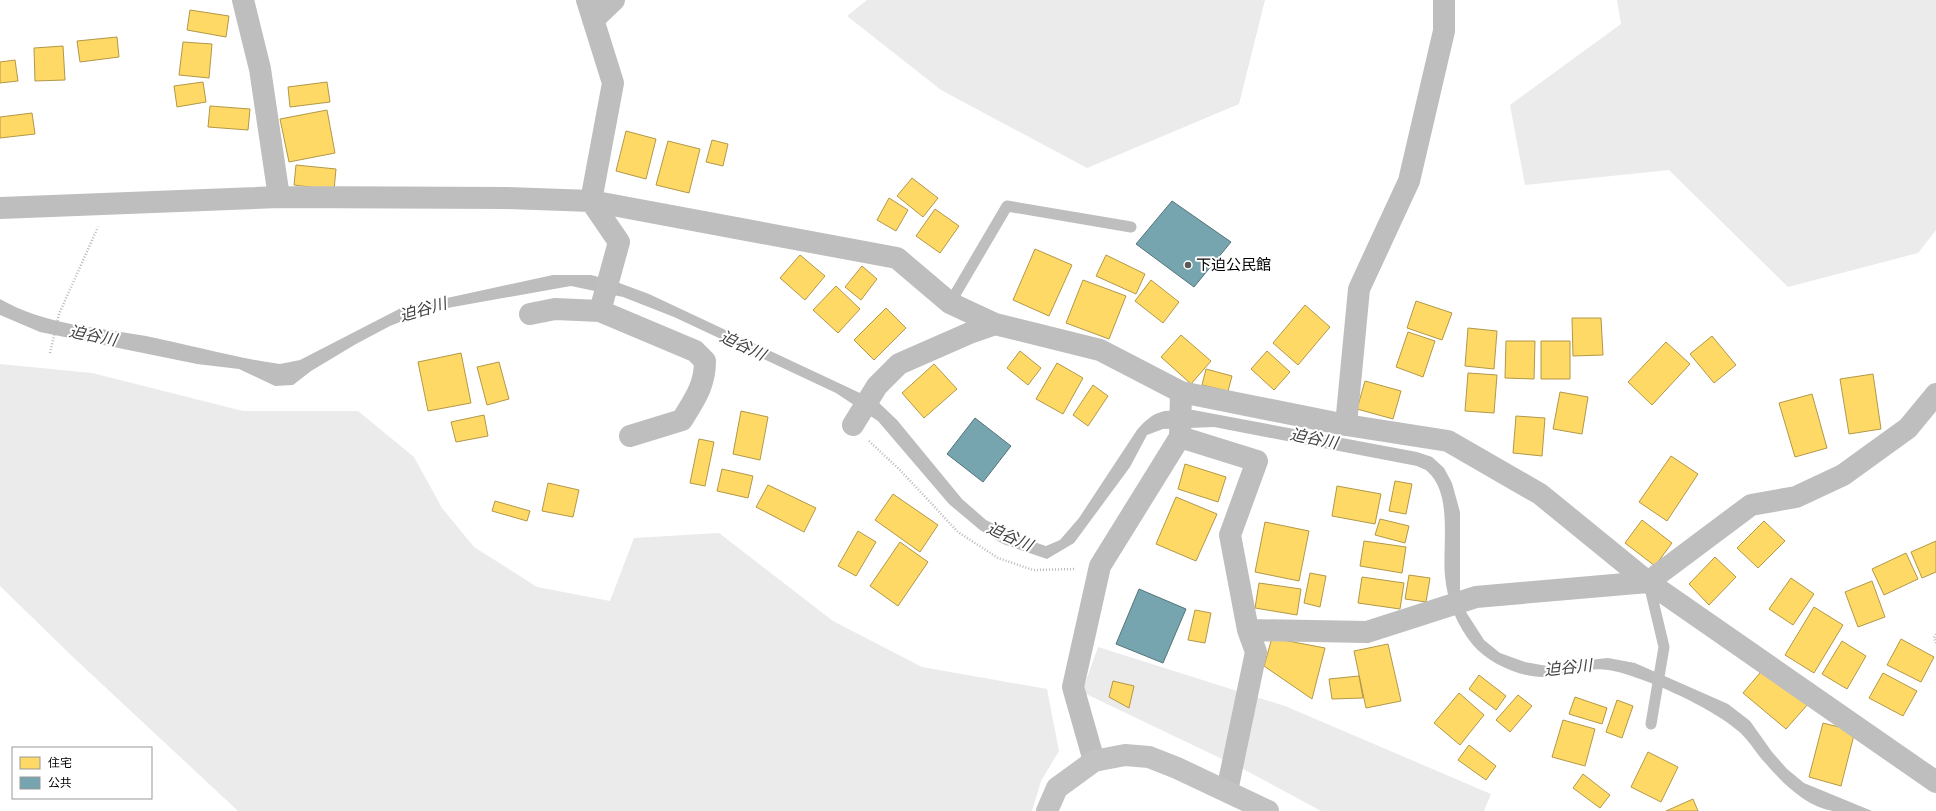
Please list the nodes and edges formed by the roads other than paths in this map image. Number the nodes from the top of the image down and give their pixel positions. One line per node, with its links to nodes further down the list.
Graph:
1 (243, 0): 5 (street)
2 (614, 0): 4 (street)
3 (1444, 0): 16 (street)
4 (590, 10): 6 (street)
5 (280, 197): 6 (street); 7 (street)
6 (591, 201): 9 (street); 10 (street)
7 (0, 208)
8 (1131, 227): 9 (lane)
9 (950, 303): 12 (street)
10 (602, 307): 11 (street); 17 (street)
11 (530, 314)
12 (995, 324): 14 (street); 15 (street)
13 (1936, 394): 19 (street)
14 (1181, 399): 16 (street); 18 (street)
15 (856, 420)
16 (1346, 424): 19 (street)
17 (630, 436)
18 (1180, 437): 20 (street); 22 (street)
19 (1648, 582): 20 (street); 21 (lane); 23 (street)
20 (1248, 630): 24 (street)
21 (1651, 724)
22 (1094, 761): 24 (street); 25 (street)
23 (1936, 782)
24 (1227, 791): 26 (street)
25 (1047, 811)
26 (1268, 811)

